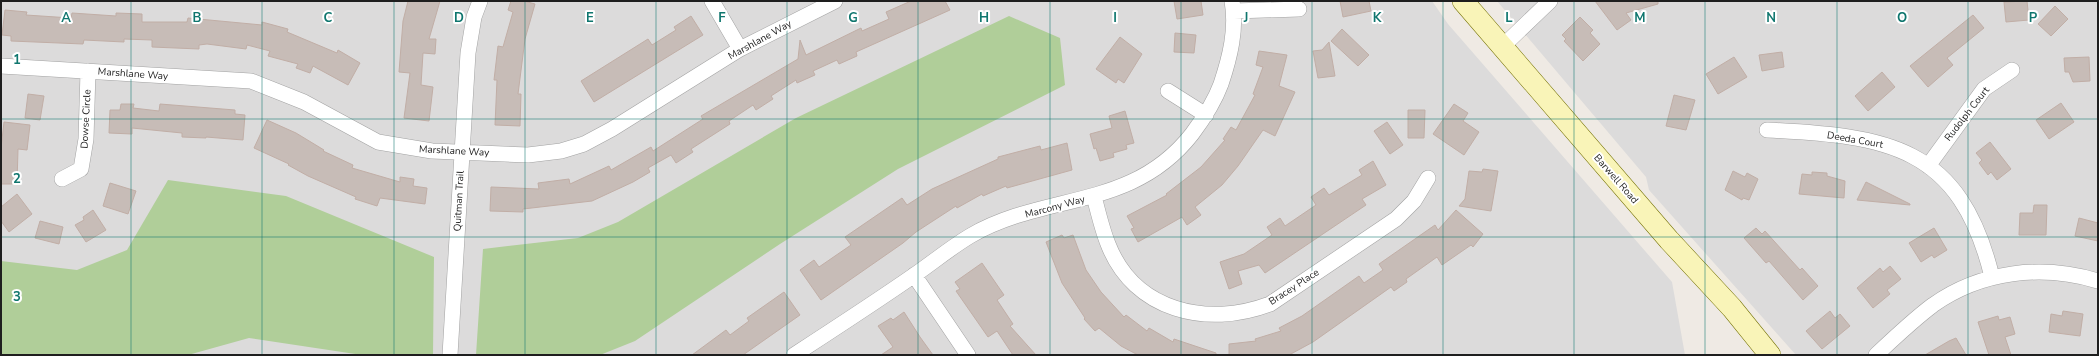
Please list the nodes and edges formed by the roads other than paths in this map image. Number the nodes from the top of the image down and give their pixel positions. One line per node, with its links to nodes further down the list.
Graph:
1 (480, 1): 16 (street, Quitman Trail)
2 (712, 1): 9 (street)
3 (835, 1): 9 (street, Marshlane Way)
4 (1463, 1): 8 (street, Barwell Road)
5 (1550, 1): 8 (street)
6 (1233, 6): 7 (street); 14 (street, Marcony Way)
7 (1299, 9)
8 (1502, 47): 27 (street, Barwell Road)
9 (740, 49): 16 (street, Marshlane Way)
10 (1, 66): 12 (street, Marshlane Way)
11 (2012, 70): 17 (street, Rudolph Court)
12 (88, 71): 16 (street, Marshlane Way); 19 (street, Dowse Circle)
13 (1168, 91): 14 (street)
14 (1206, 115): 20 (street, Marcony Way)
15 (1766, 130): 17 (street, Deeda Court)
16 (462, 152): 24 (street, Quitman Trail)
17 (1928, 166): 22 (street, Deeda Court)
18 (1428, 178): 20 (street, Bracey Place)
19 (62, 179)
20 (1094, 196): 21 (street, Marcony Way)
21 (914, 275): 25 (street, Marcony Way); 26 (street)
22 (1992, 277): 23 (street); 28 (street)
23 (2098, 282)
24 (450, 355)
25 (794, 355)
26 (968, 355)
27 (1770, 355)
28 (1876, 355)

